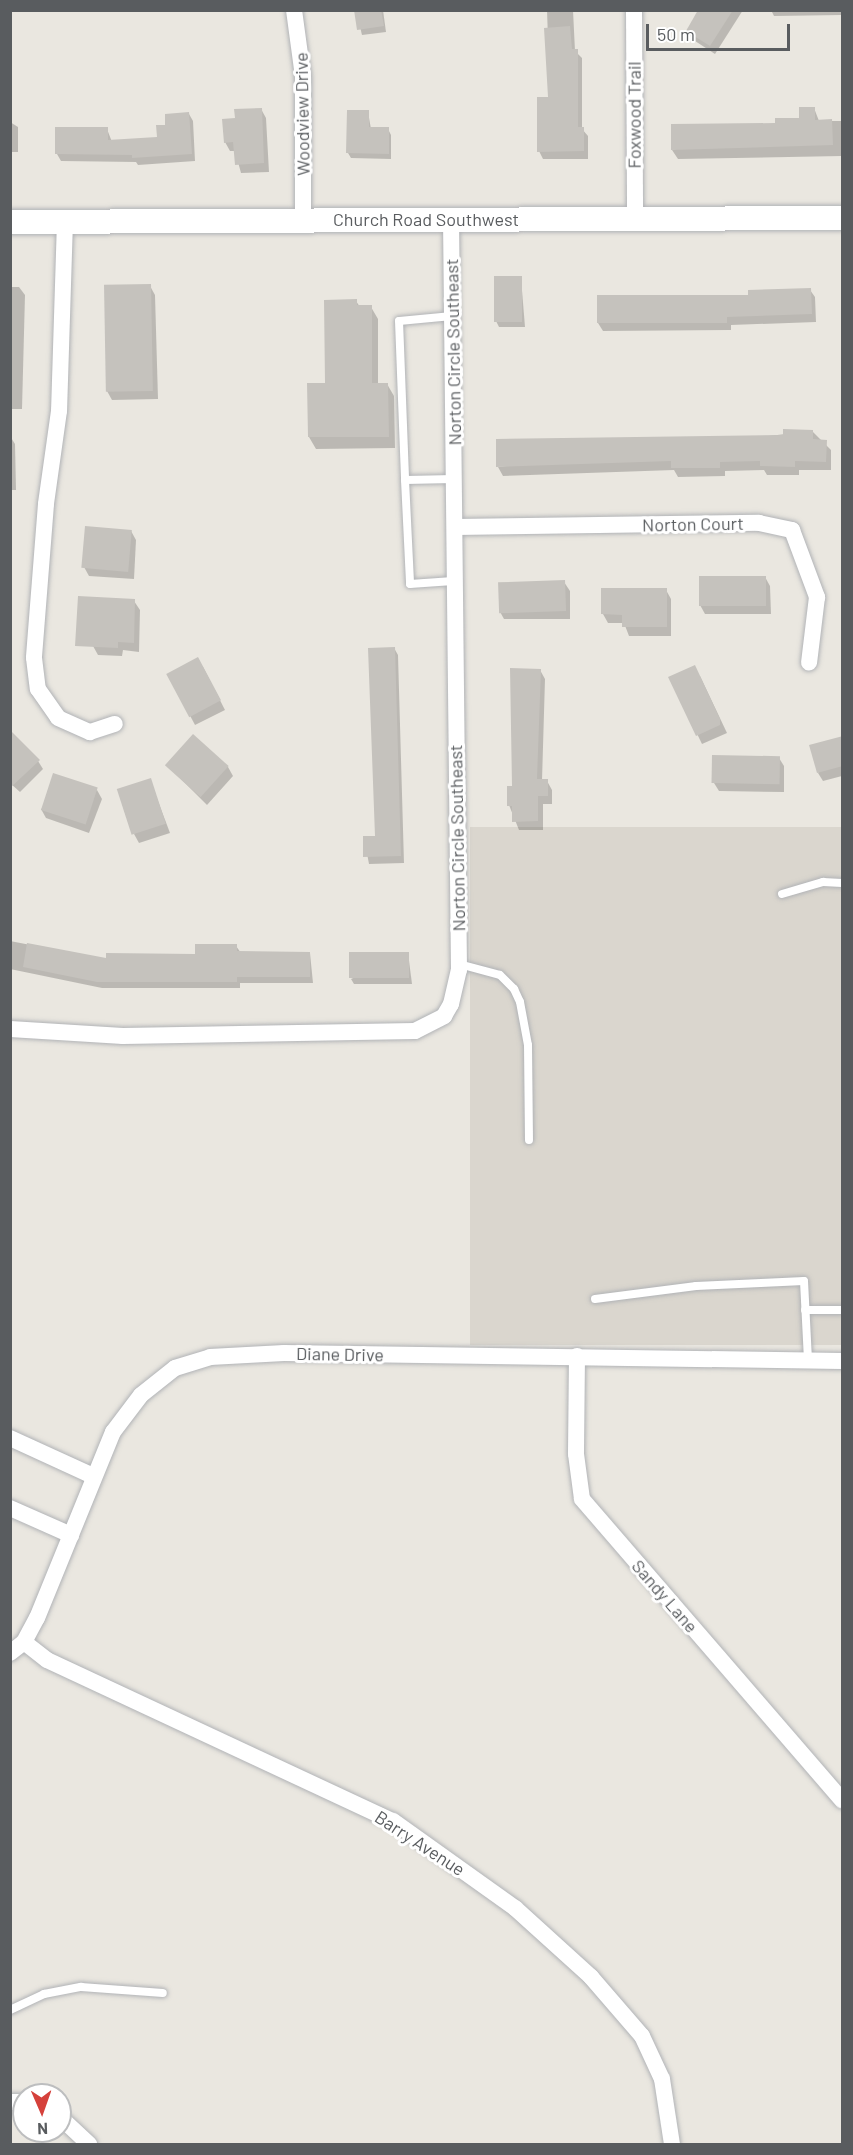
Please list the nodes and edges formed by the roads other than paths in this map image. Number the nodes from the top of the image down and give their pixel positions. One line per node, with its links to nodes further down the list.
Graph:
1 (294, 10): 3 (street, Woodview Drive)
2 (634, 10): 6 (street, Foxwood Trail)
3 (303, 218): 5 (street, Church Road Southwest); 7 (street, Church Road Southwest)
4 (843, 218): 6 (street, Church Road Southwest)
5 (451, 219): 6 (street, Church Road Southwest); 9 (street, Norton Circle Southeast)
6 (635, 219)
7 (65, 221): 8 (street, Church Road Southwest); 15 (street)
8 (10, 222)
9 (452, 316): 10 (street, Norton Circle Southeast); 11 (lane)
10 (454, 479): 11 (lane); 12 (street, Norton Circle Southeast)
11 (405, 480): 13 (lane)
12 (455, 527): 13 (street, Norton Circle Southeast); 14 (street, Norton Court)
13 (453, 581): 18 (street, Norton Circle Southeast)
14 (809, 663)
15 (115, 724)
16 (843, 883): 17 (lane)
17 (782, 894)
18 (459, 964): 19 (street, Norton Circle Southeast); 20 (lane)
19 (10, 1029)
20 (528, 1140)
21 (595, 1299): 22 (lane)
22 (805, 1310): 23 (lane); 25 (lane)
23 (843, 1310)
24 (578, 1356): 25 (street, Diane Drive); 28 (street, Diane Drive); 33 (street, Sandy Lane)
25 (808, 1360): 26 (street, Diane Drive)
26 (843, 1362)
27 (10, 1438): 28 (street)
28 (93, 1476): 30 (street, Diane Drive)
29 (10, 1508): 30 (street)
30 (71, 1535): 31 (street, Diane Drive)
31 (24, 1642): 32 (street, Diane Drive); 38 (street, Barry Avenue)
32 (10, 1653)
33 (843, 1800)
34 (163, 1993): 35 (lane)
35 (10, 2010)
36 (72, 2129): 37 (street)
37 (88, 2145)
38 (672, 2145)

